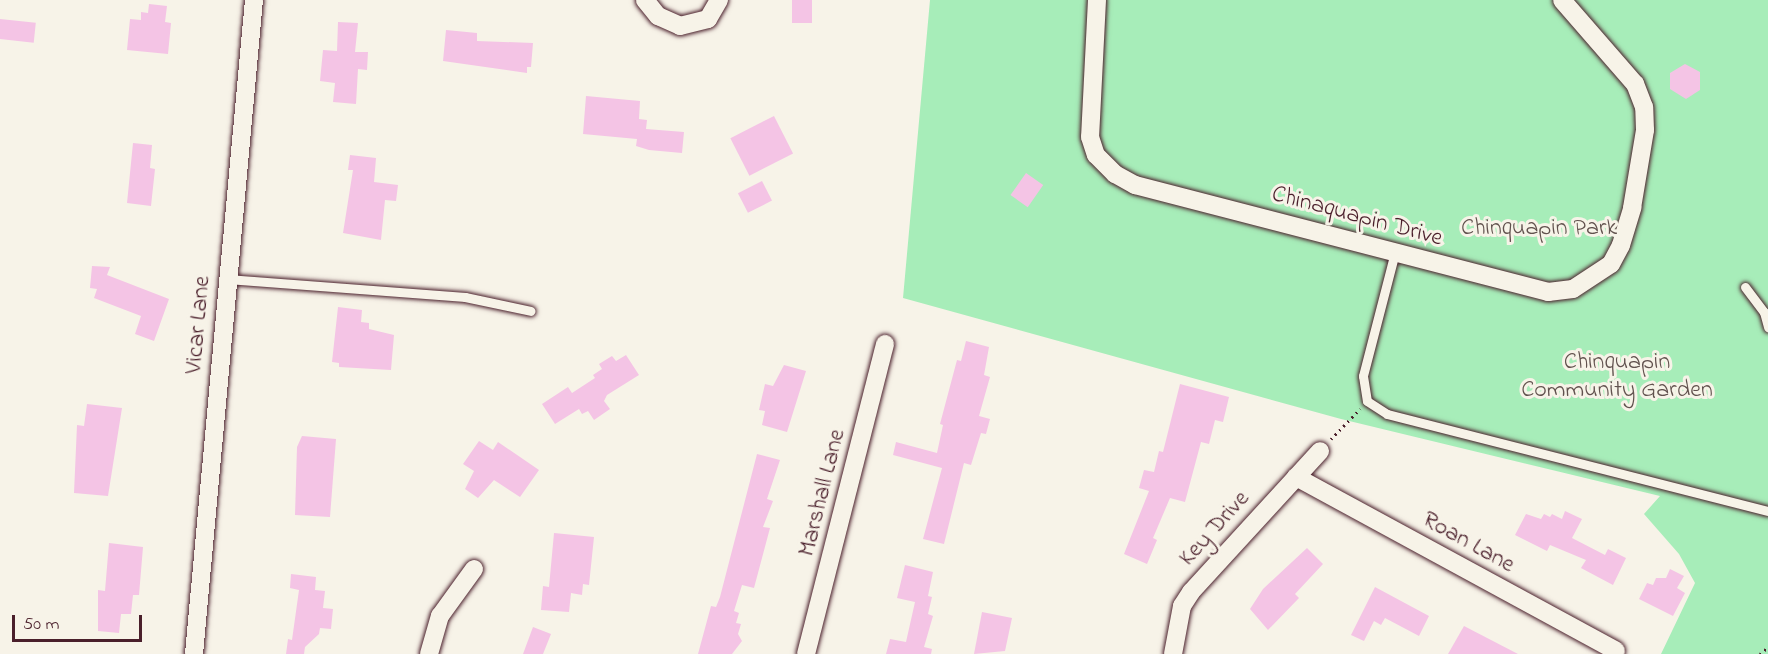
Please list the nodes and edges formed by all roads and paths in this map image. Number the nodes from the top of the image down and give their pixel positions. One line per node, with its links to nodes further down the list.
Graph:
1 (254, 0): 7 (street, Vicar Lane)
2 (645, 0): 3 (street)
3 (719, 0)
4 (1097, 0): 6 (street, Chinaquapin Drive)
5 (1562, 0): 6 (street, Chinaquapin Drive)
6 (1395, 252): 12 (lane)
7 (227, 279): 9 (lane); 19 (street, Vicar Lane)
8 (1745, 287): 10 (lane)
9 (531, 311)
10 (1768, 327)
11 (885, 344): 21 (street, Marshall Lane)
12 (1367, 401): 13 (path); 15 (lane)
13 (1320, 451): 14 (street, Key Drive)
14 (1296, 477): 18 (street, Roan Lane); 22 (street, Key Drive)
15 (1768, 511)
16 (474, 569): 20 (street)
17 (1768, 647): 23 (path)
18 (1616, 651)
19 (194, 654)
20 (429, 654)
21 (806, 654)
22 (1173, 654)
23 (1760, 654)

